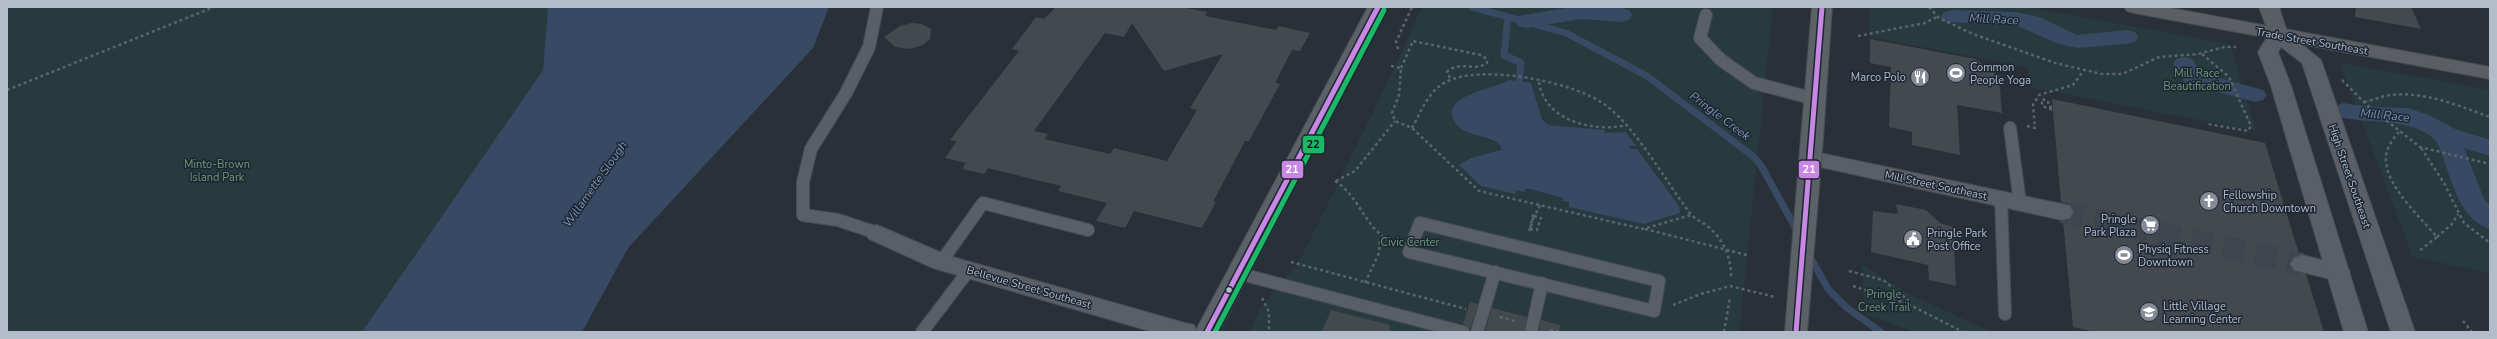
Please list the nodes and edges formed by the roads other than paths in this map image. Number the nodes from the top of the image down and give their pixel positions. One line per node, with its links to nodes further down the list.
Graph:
1 (877, 7): 15 (lane)
2 (1378, 7): 21 (main road)
3 (1822, 7): 9 (main road)
4 (2134, 7): 7 (highway, Trade Street Southeast)
5 (2269, 7): 7 (main road)
6 (1706, 15): 9 (lane)
7 (2278, 35): 8 (highway, Trade Street Southeast); 20 (street); 32 (street, High Street Southeast)
8 (2490, 73)
9 (1814, 99): 11 (main road)
10 (2010, 128): 12 (lane)
11 (1811, 148): 12 (street, Mill Street Southeast); 30 (main road, bridge)
12 (2010, 201): 13 (street, Mill Street Southeast); 23 (lane)
13 (2062, 212)
14 (1088, 230): 16 (lane)
15 (877, 233): 16 (street, Bellevue Street Southeast)
16 (941, 262): 18 (street, Bellevue Street Southeast)
17 (2302, 264): 20 (street)
18 (969, 270): 25 (lane); 26 (street, Bellevue Street Southeast)
19 (1494, 272): 22 (lane); 22 (lane); 29 (lane)
20 (2338, 272): 31 (street)
21 (1237, 273): 27 (main road); 28 (lane)
22 (1542, 283): 24 (lane)
23 (2005, 314)
24 (1527, 328)
25 (922, 332)
26 (1185, 332)
27 (1207, 332)
28 (1463, 332)
29 (1477, 332)
30 (1796, 332)
31 (2356, 332)
32 (2403, 332)

